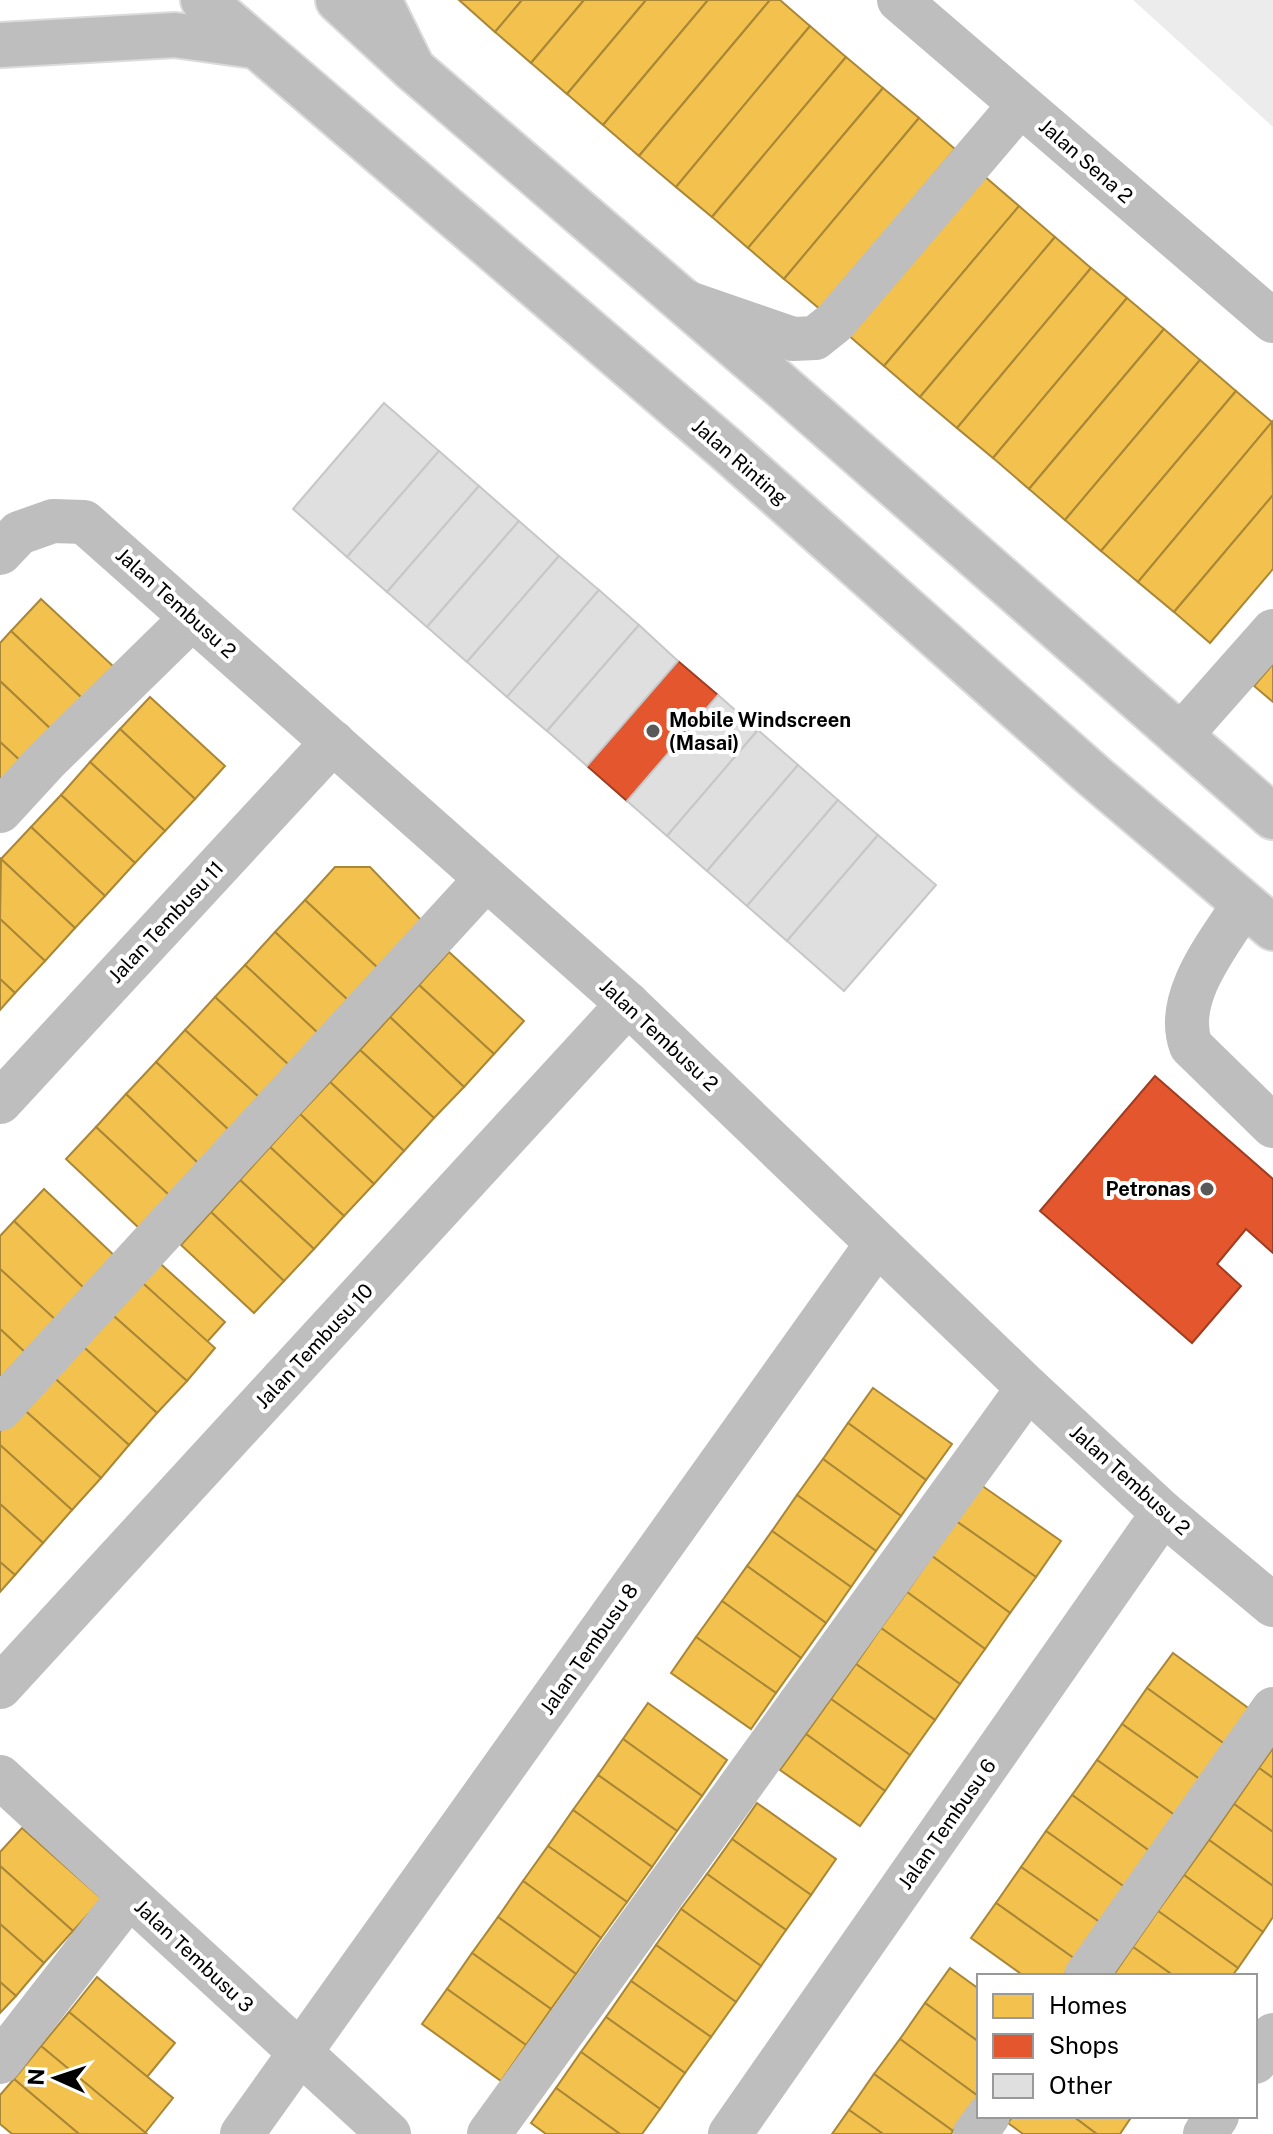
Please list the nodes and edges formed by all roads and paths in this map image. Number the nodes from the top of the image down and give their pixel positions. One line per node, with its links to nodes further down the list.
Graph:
1 (203, 0): 6 (main road, Jalan Rinting)
2 (338, 0): 7 (main road)
3 (379, 0): 7 (main road)
4 (899, 0): 8 (main road, Jalan Sena 2)
5 (0, 45): 6 (main road)
6 (254, 46): 19 (main road, Jalan Rinting)
7 (413, 69): 9 (main road)
8 (1020, 105): 9 (main road); 10 (main road, Jalan Sena 2)
9 (683, 301): 14 (main road)
10 (1273, 321)
11 (9, 543): 12 (main road, Jalan Tembusu 2)
12 (192, 618): 15 (main road, Jalan Tembusu 2); 16 (main road)
13 (1273, 631): 14 (main road)
14 (1180, 736): 17 (main road)
15 (333, 742): 18 (main road, Jalan Tembusu 2); 21 (main road, Jalan Tembusu 11)
16 (0, 811)
17 (1273, 817)
18 (486, 879): 20 (main road, Jalan Tembusu 2); 25 (main road)
19 (1259, 916): 22 (main road)
20 (628, 1004): 23 (main road, Jalan Tembusu 2); 28 (main road, Jalan Tembusu 10)
21 (0, 1102)
22 (1273, 1126)
23 (876, 1245): 24 (main road, Jalan Tembusu 2); 34 (main road, Jalan Tembusu 8)
24 (1028, 1388): 26 (main road, Jalan Tembusu 2); 39 (main road)
25 (0, 1409)
26 (1163, 1513): 27 (main road, Jalan Tembusu 2); 40 (main road, Jalan Tembusu 6)
27 (1273, 1605)
28 (0, 1687)
29 (1273, 1709): 32 (main road)
30 (0, 1777): 31 (main road, Jalan Tembusu 3)
31 (129, 1896): 34 (main road, Jalan Tembusu 3); 36 (main road)
32 (1087, 1974)
33 (1273, 2035): 35 (main road)
34 (301, 2054): 37 (main road, Jalan Tembusu 8); 38 (main road, Jalan Tembusu 3)
35 (1257, 2059)
36 (0, 2062)
37 (242, 2134)
38 (389, 2134)
39 (489, 2134)
40 (730, 2134)

